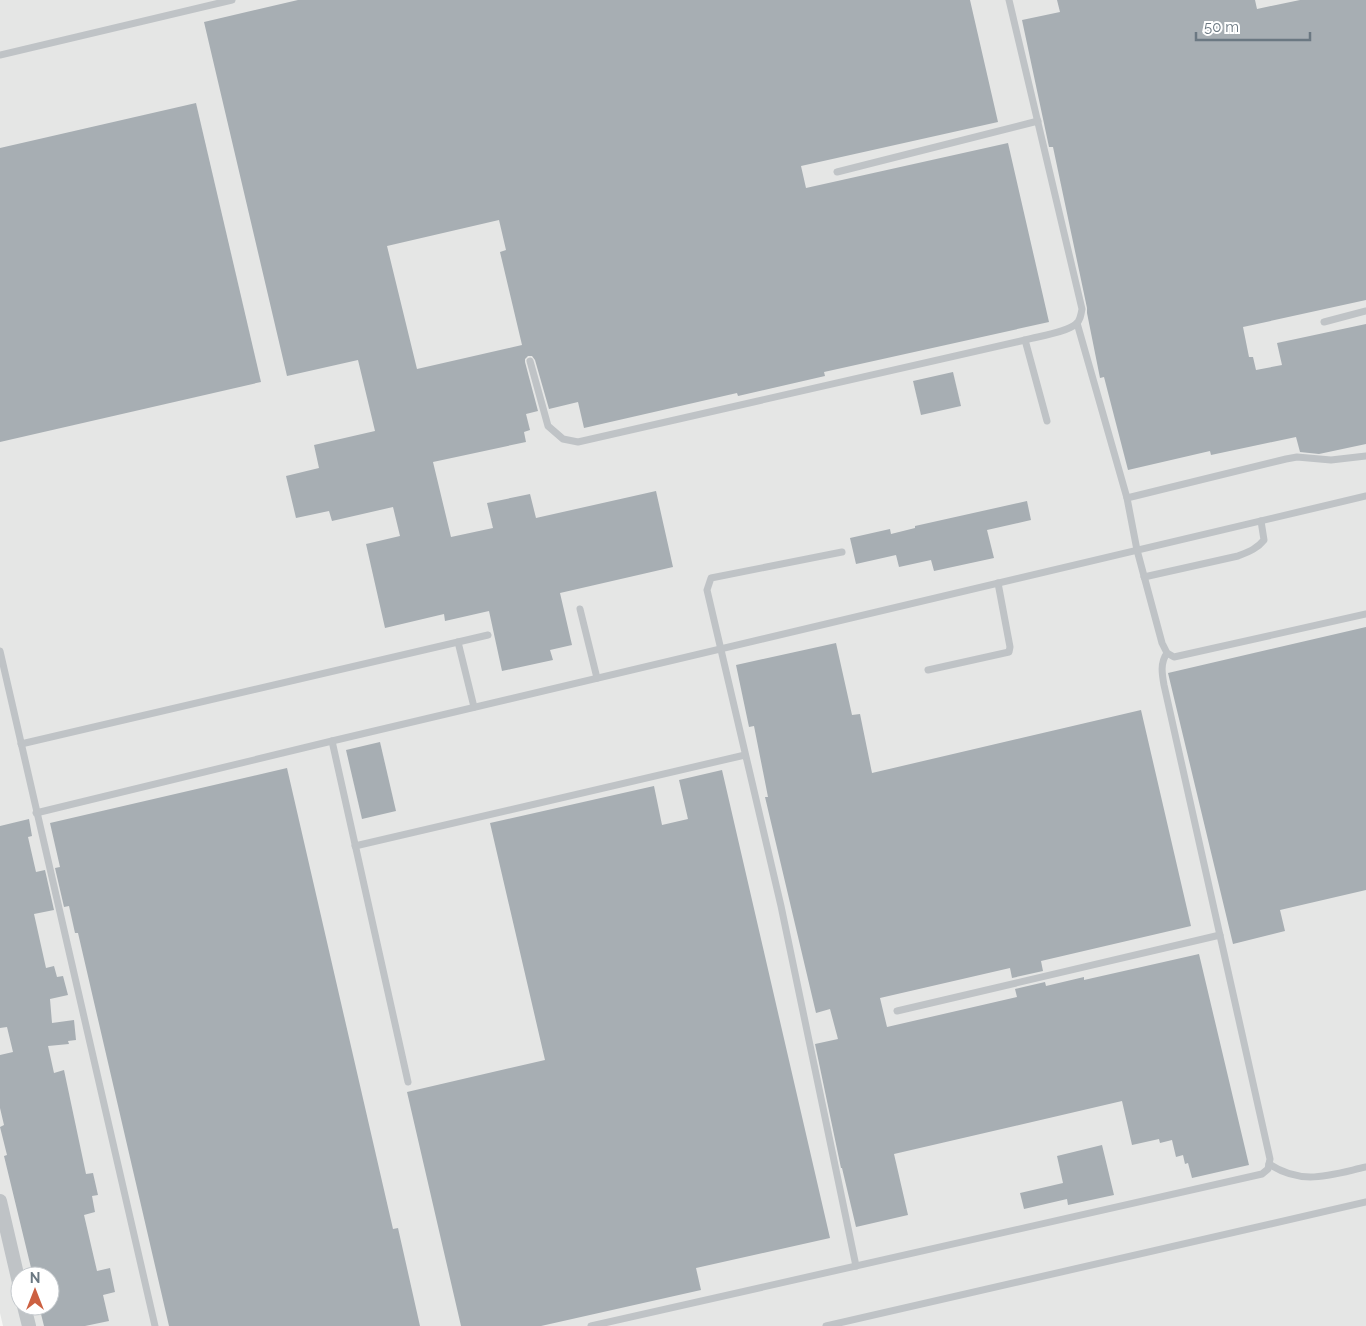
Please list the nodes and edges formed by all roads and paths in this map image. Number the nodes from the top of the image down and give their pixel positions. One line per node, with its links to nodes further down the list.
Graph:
1 (232, 0): 3 (lane)
2 (1010, 0): 4 (lane)
3 (0, 55)
4 (1038, 121): 5 (lane); 8 (lane)
5 (837, 172)
6 (1366, 311): 7 (lane)
7 (1324, 322)
8 (1077, 323): 9 (lane); 14 (lane)
9 (1025, 340): 10 (lane); 11 (lane)
10 (530, 361)
11 (1047, 421)
12 (1366, 456): 14 (lane)
13 (1366, 496): 15 (lane)
14 (1126, 498): 16 (lane)
15 (1260, 521): 16 (lane); 18 (lane)
16 (1137, 550): 18 (lane); 19 (lane)
17 (842, 552): 24 (lane)
18 (1144, 577): 26 (lane)
19 (998, 583): 24 (lane); 27 (lane)
20 (580, 609): 28 (lane)
21 (1366, 614): 26 (lane)
22 (488, 635): 23 (lane)
23 (458, 642): 29 (lane); 31 (lane)
24 (720, 649): 28 (lane); 32 (lane)
25 (0, 651): 31 (lane)
26 (1167, 653): 35 (lane)
27 (928, 670)
28 (597, 678): 29 (lane)
29 (474, 707): 30 (lane)
30 (332, 741): 33 (lane); 34 (lane)
31 (21, 744): 33 (lane)
32 (745, 755): 34 (lane); 43 (lane)
33 (36, 813): 44 (lane)
34 (355, 846): 37 (lane)
35 (1220, 935): 36 (lane); 38 (lane)
36 (897, 1011)
37 (408, 1082)
38 (1269, 1164): 39 (lane); 43 (lane)
39 (1366, 1167)
40 (0, 1201): 42 (street)
41 (1366, 1202): 46 (lane)
42 (15, 1266)
43 (856, 1266): 45 (lane)
44 (155, 1326)
45 (591, 1326)
46 (826, 1326)

